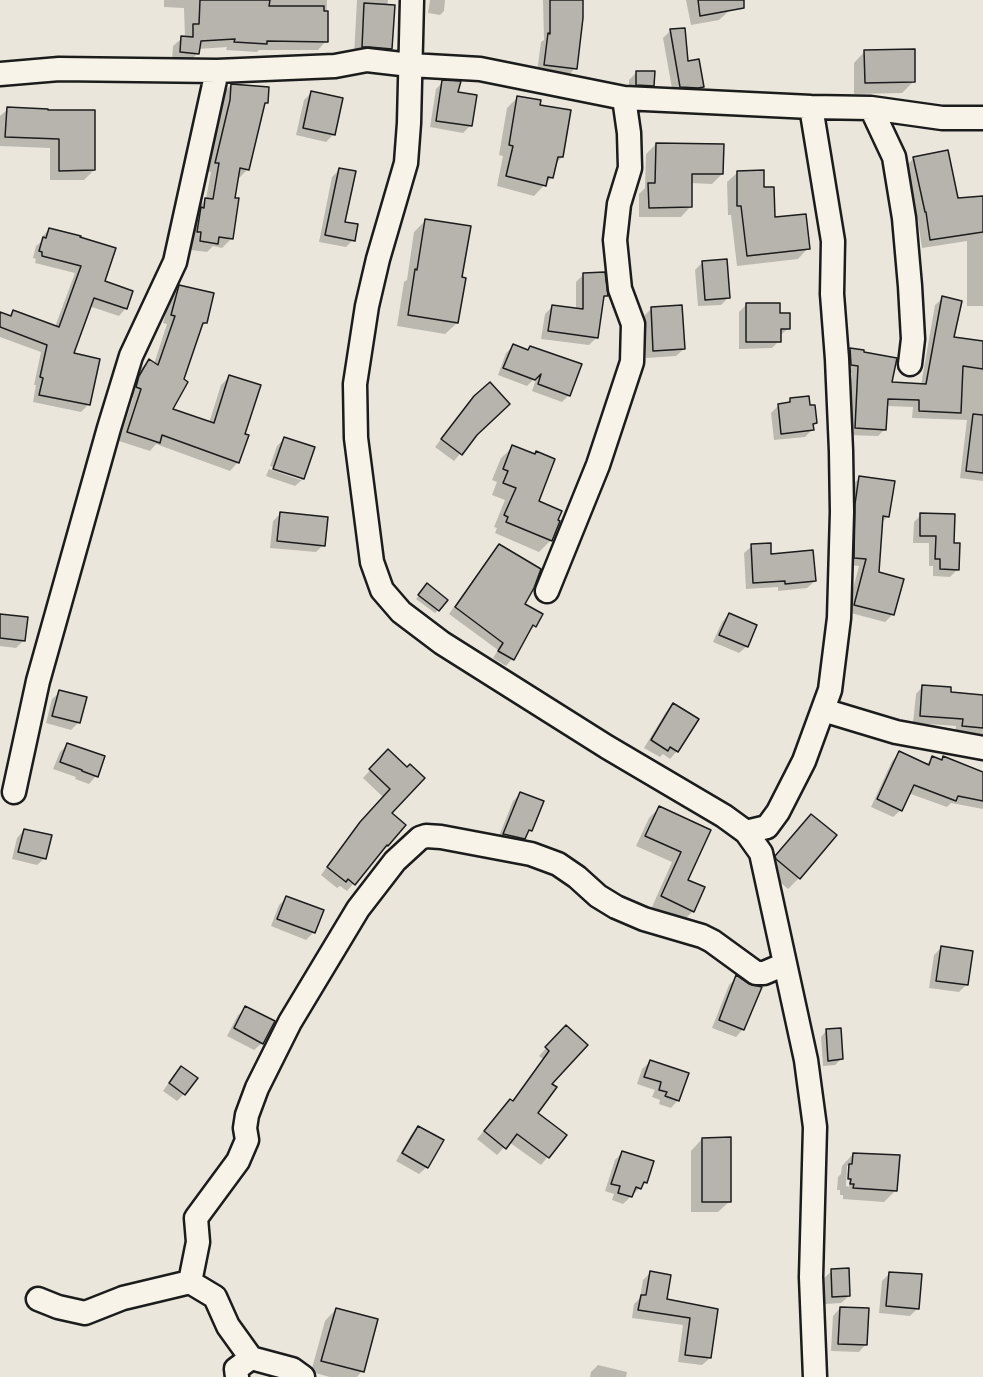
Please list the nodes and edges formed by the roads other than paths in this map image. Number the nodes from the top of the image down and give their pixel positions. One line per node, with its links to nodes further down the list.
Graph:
1 (412, 0): 2 (street)
2 (410, 65): 3 (street); 5 (street); 14 (street)
3 (217, 71): 4 (street); 13 (street)
4 (0, 74)
5 (624, 98): 6 (street); 10 (street)
6 (811, 107): 7 (street); 11 (street)
7 (871, 108): 8 (street); 9 (street)
8 (983, 118)
9 (910, 364)
10 (547, 591)
11 (823, 710): 12 (street); 14 (street)
12 (983, 748)
13 (14, 792)
14 (746, 832): 15 (street)
15 (785, 964): 16 (street); 21 (street)
16 (190, 1281): 17 (street); 18 (street)
17 (38, 1299)
18 (251, 1358): 19 (street); 20 (street)
19 (237, 1377)
20 (303, 1377)
21 (815, 1377)

